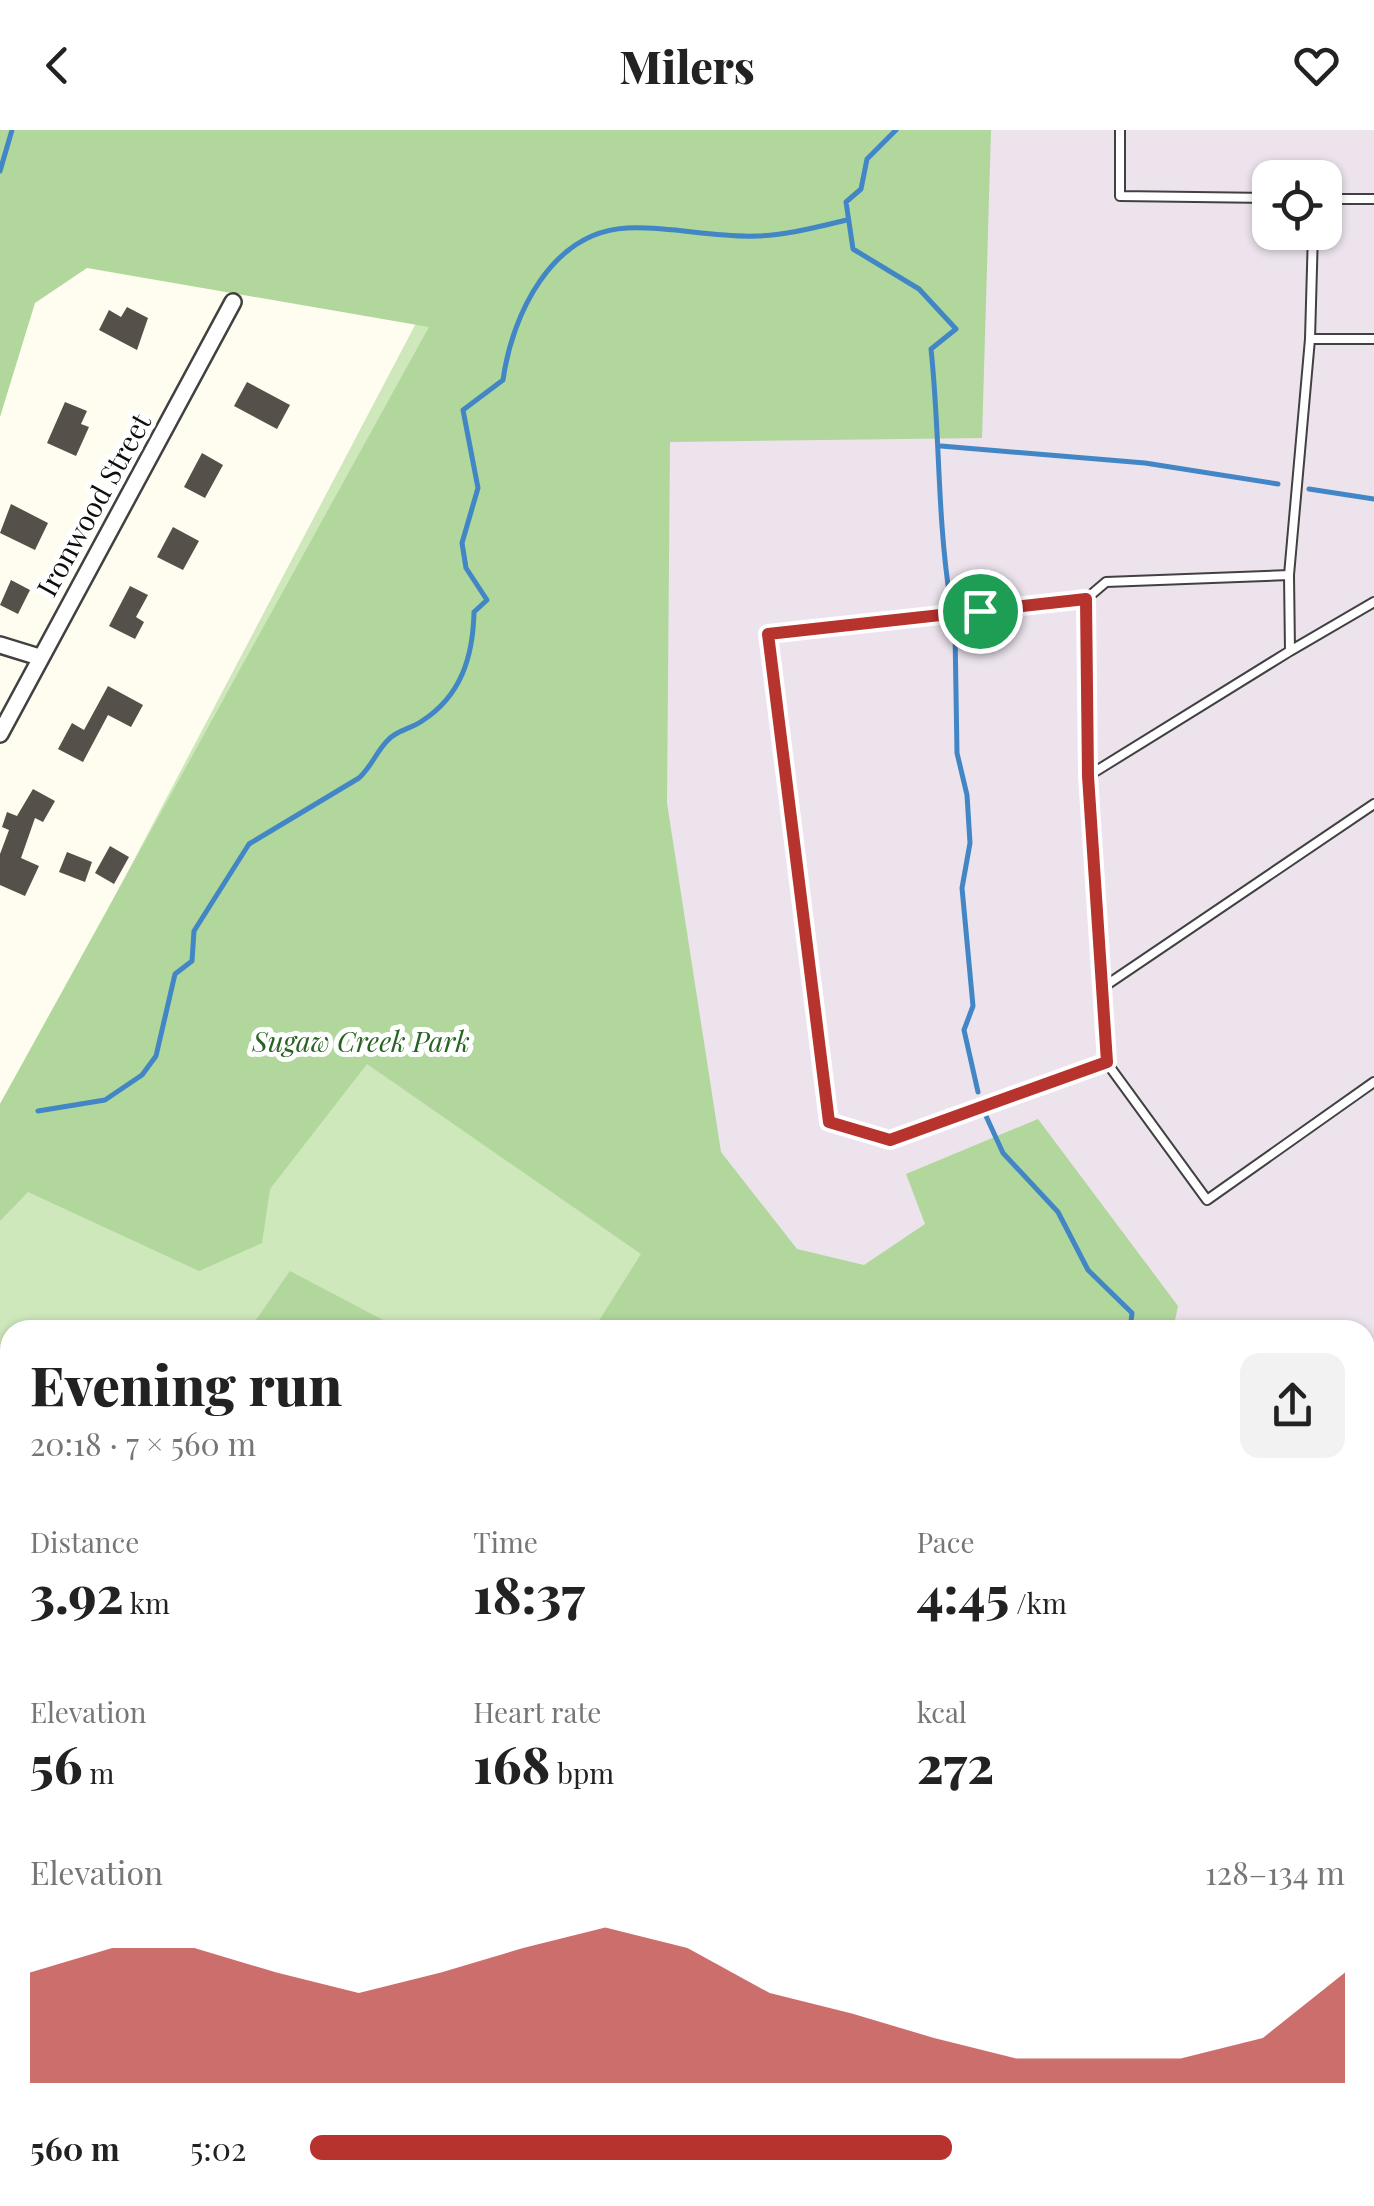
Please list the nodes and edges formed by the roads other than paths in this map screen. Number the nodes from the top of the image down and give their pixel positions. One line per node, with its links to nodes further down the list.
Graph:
1 (1120, 130): 2 (lane)
2 (1252, 198)
3 (1342, 199): 4 (lane)
4 (1374, 200)
5 (1312, 250): 7 (lane)
6 (233, 302): 14 (street, Ironwood Street)
7 (1310, 339): 8 (lane); 9 (lane)
8 (1374, 339)
9 (1289, 575): 10 (lane); 13 (lane)
10 (1086, 599): 16 (lane); 19 (lane)
11 (1374, 602): 13 (lane)
12 (0, 645): 14 (street)
13 (1290, 651): 16 (lane)
14 (39, 657): 15 (street, Ironwood Street)
15 (0, 734)
16 (1088, 776): 18 (lane)
17 (1374, 804): 18 (lane)
18 (1102, 988): 19 (lane)
19 (1107, 1062): 20 (lane)
20 (1374, 1082)

